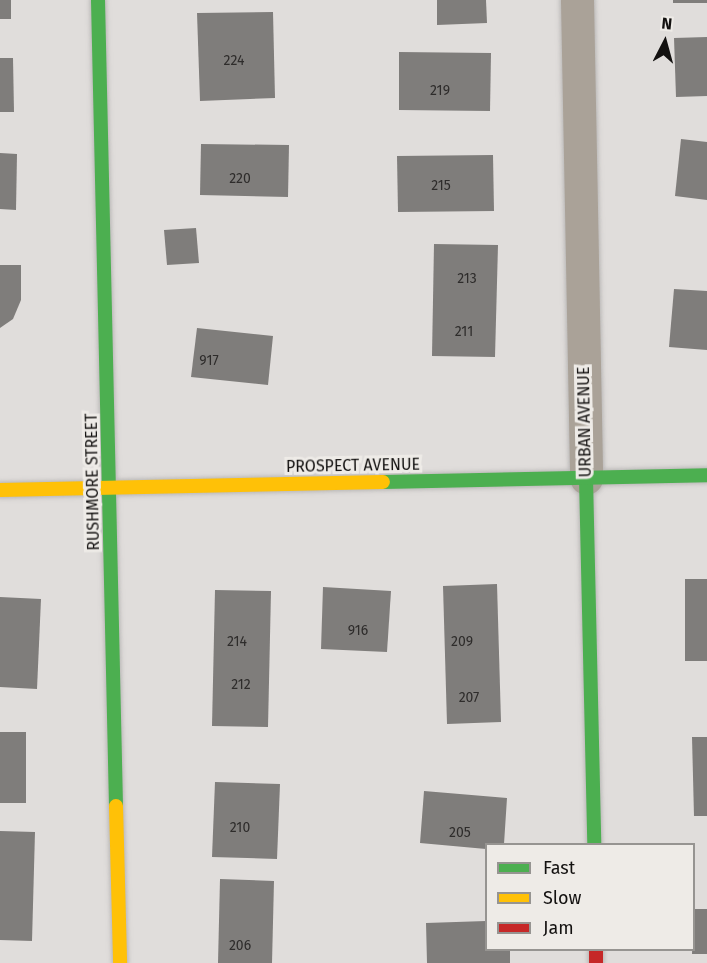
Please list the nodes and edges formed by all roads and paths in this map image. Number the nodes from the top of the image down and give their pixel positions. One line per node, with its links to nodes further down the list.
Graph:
1 (98, 0): 5 (street, RUSHMORE STREET)
2 (577, 0): 4 (street, URBAN AVENUE)
3 (707, 475): 4 (street, PROSPECT AVENUE)
4 (586, 478): 5 (street, PROSPECT AVENUE); 7 (street, URBAN AVENUE)
5 (110, 488): 6 (street, PROSPECT AVENUE); 8 (street, RUSHMORE STREET)
6 (0, 490)
7 (594, 843)
8 (120, 963)

